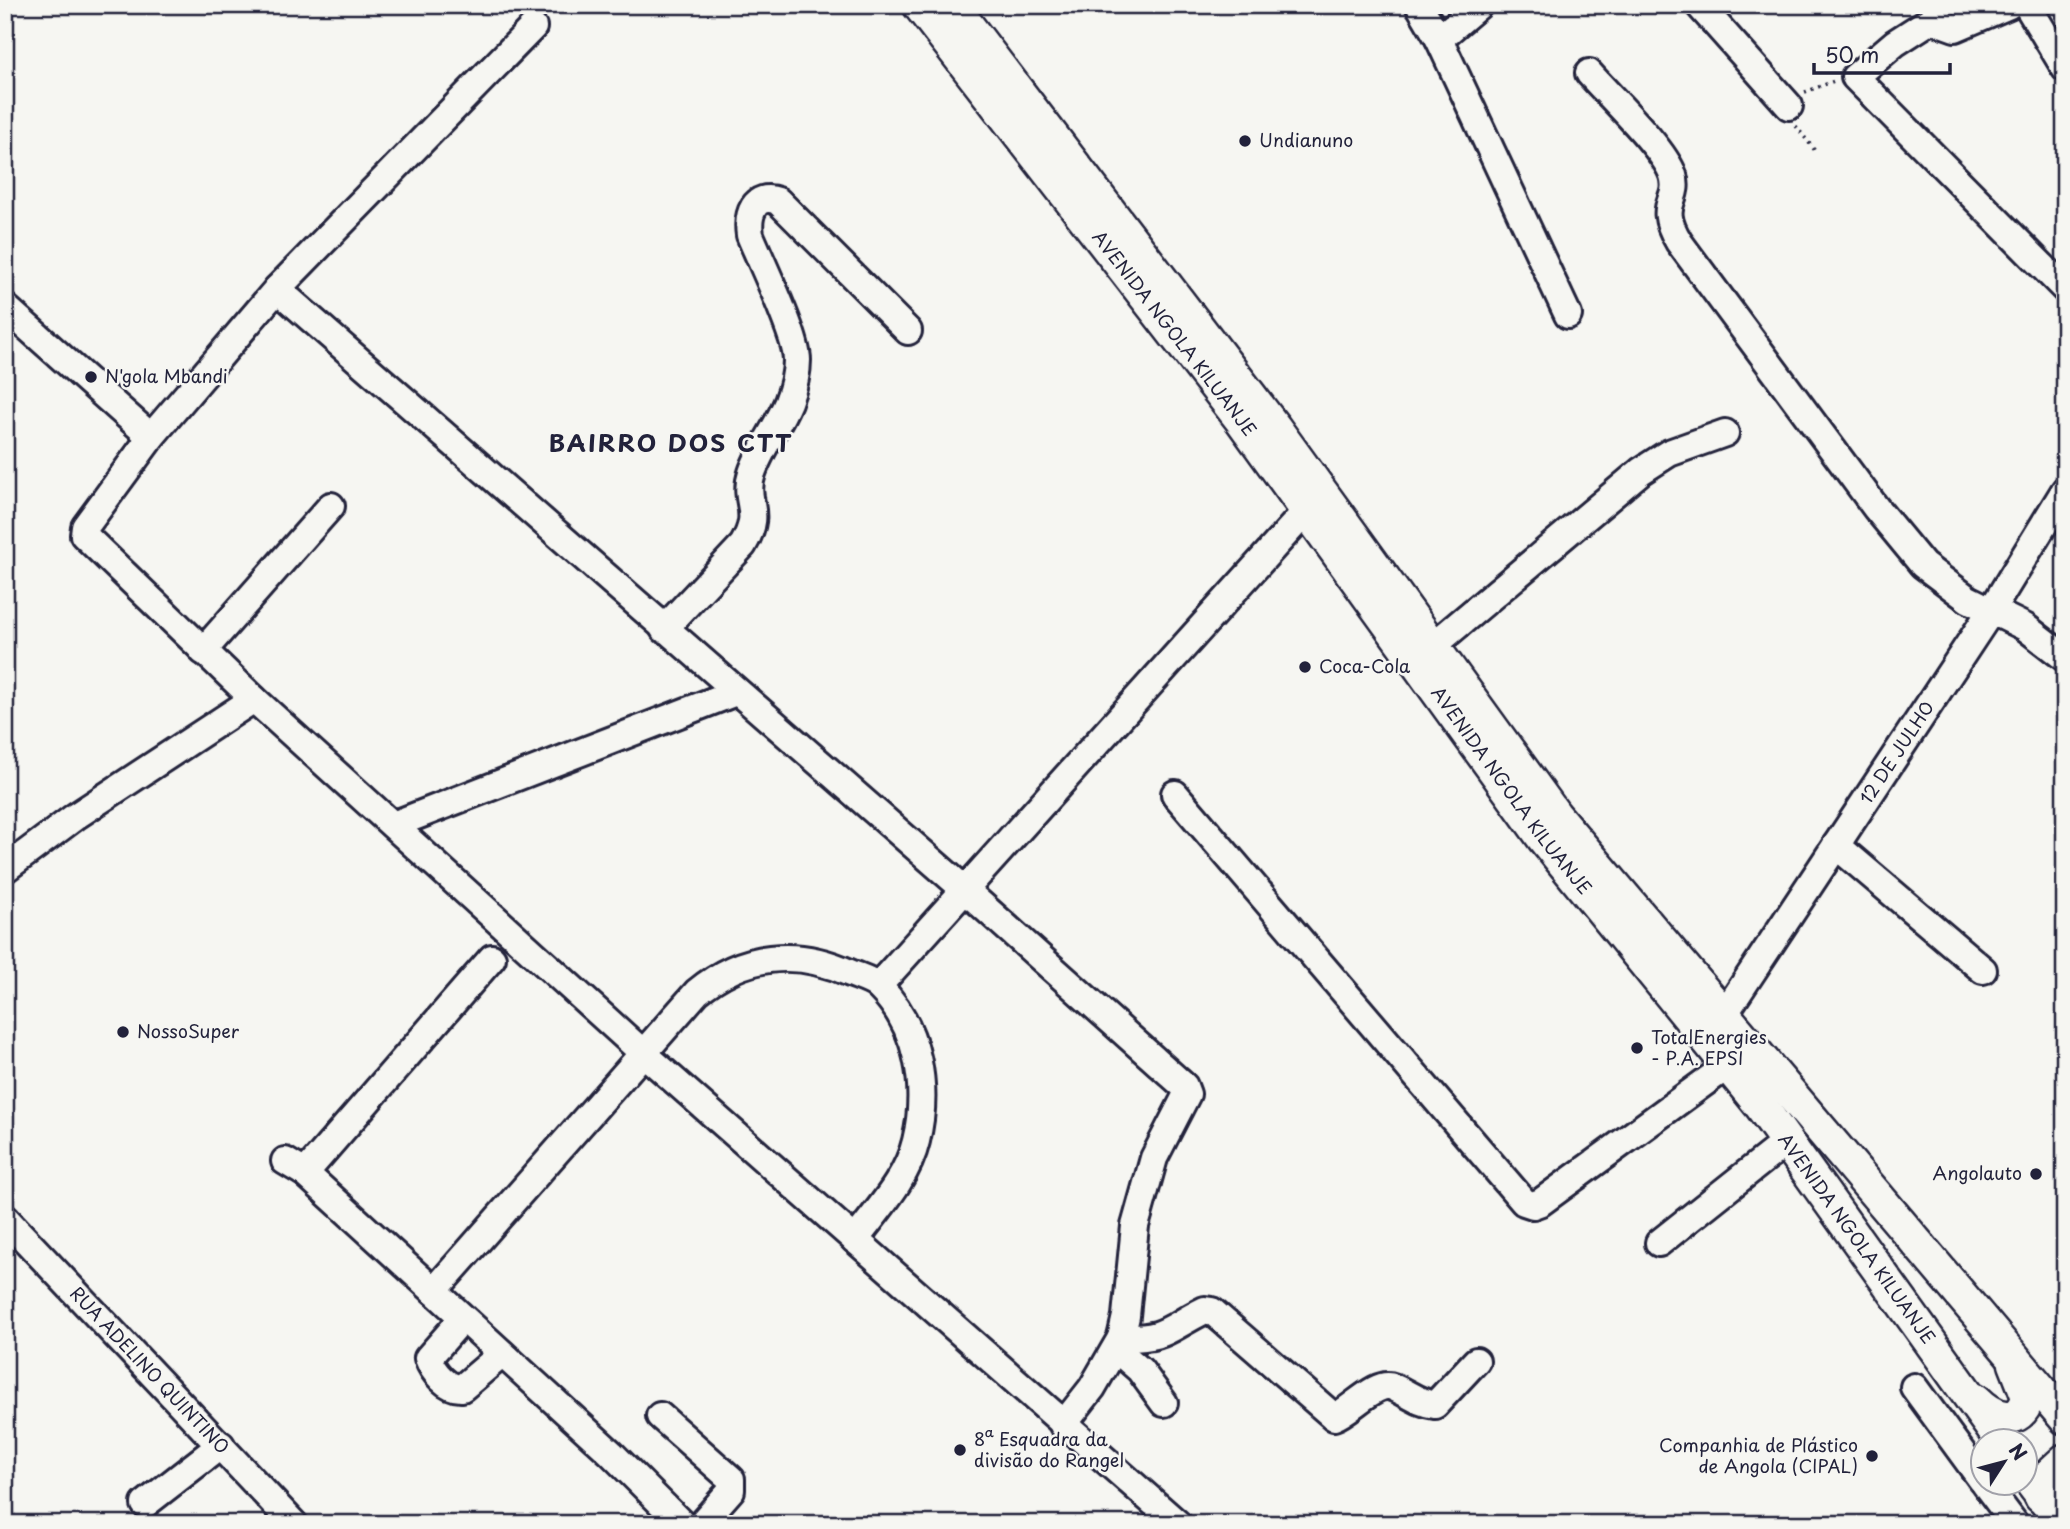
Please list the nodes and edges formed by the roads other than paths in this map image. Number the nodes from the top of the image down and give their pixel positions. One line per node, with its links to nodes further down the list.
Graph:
1 (919, 5): 23 (main road, AVENIDA NGOLA KILUANJE)
2 (952, 5): 26 (main road, AVENIDA NGOLA KILUANJE)
3 (1419, 5): 10 (street)
4 (1479, 5): 10 (street)
5 (1699, 5): 13 (street)
6 (2009, 5): 8 (street)
7 (2027, 5): 11 (street)
8 (1935, 11): 15 (street)
9 (533, 27): 14 (street)
10 (1439, 39): 17 (street)
11 (2065, 68)
12 (1589, 73): 24 (street)
13 (1789, 106)
14 (277, 289): 20 (street); 25 (street)
15 (2065, 289)
16 (5, 307): 20 (street)
17 (1568, 315)
18 (908, 331): 25 (street)
19 (1725, 433): 26 (street)
20 (151, 437): 27 (street)
21 (2065, 490): 24 (street, 12 DE JULHO)
22 (331, 506): 27 (street)
23 (1307, 510): 35 (street); 41 (main road, AVENIDA NGOLA KILUANJE)
24 (1991, 611): 28 (street); 33 (street, 12 DE JULHO)
25 (664, 629): 29 (street)
26 (1434, 645): 39 (main road, AVENIDA NGOLA KILUANJE)
27 (202, 651): 30 (street)
28 (2065, 658)
29 (736, 692): 32 (street); 35 (street)
30 (254, 699): 32 (street); 34 (street)
31 (1175, 794): 41 (street)
32 (393, 825): 40 (street)
33 (1836, 845): 37 (street); 39 (street, 12 DE JULHO)
34 (5, 869)
35 (965, 890): 38 (street); 48 (street)
36 (492, 958): 46 (street)
37 (1983, 970)
38 (878, 986): 40 (street); 44 (street)
39 (1725, 1013): 49 (main road, AVENIDA NGOLA KILUANJE)
40 (642, 1052): 44 (street); 46 (street)
41 (1727, 1066): 42 (main road, AVENIDA NGOLA KILUANJE)
42 (1786, 1142): 45 (street); 53 (main road, AVENIDA NGOLA KILUANJE)
43 (5, 1218): 59 (street, RUA ADELINO QUINTINO)
44 (855, 1240): 57 (street)
45 (1659, 1243)
46 (434, 1292): 47 (street)
47 (463, 1318): 50 (street); 50 (street)
48 (1118, 1343): 51 (street); 54 (street); 57 (street)
49 (2004, 1343): 53 (main road); 56 (main road, AVENIDA NGOLA KILUANJE)
50 (502, 1354): 66 (street)
51 (1476, 1361)
52 (1914, 1387): 60 (street)
53 (1967, 1392): 58 (main road, AVENIDA NGOLA KILUANJE)
54 (1164, 1403)
55 (660, 1416): 68 (street)
56 (2065, 1418)
57 (1063, 1425): 69 (street)
58 (1993, 1428)
59 (221, 1445): 65 (street); 67 (street, RUA ADELINO QUINTINO)
60 (1968, 1460)
61 (2065, 1460): 62 (main road)
62 (2038, 1482)
63 (2038, 1492): 71 (main road)
64 (1996, 1498): 70 (street)
65 (145, 1504)
66 (665, 1518)
67 (294, 1524)
68 (701, 1524)
69 (1178, 1524)
70 (2015, 1524)
71 (2063, 1524)

